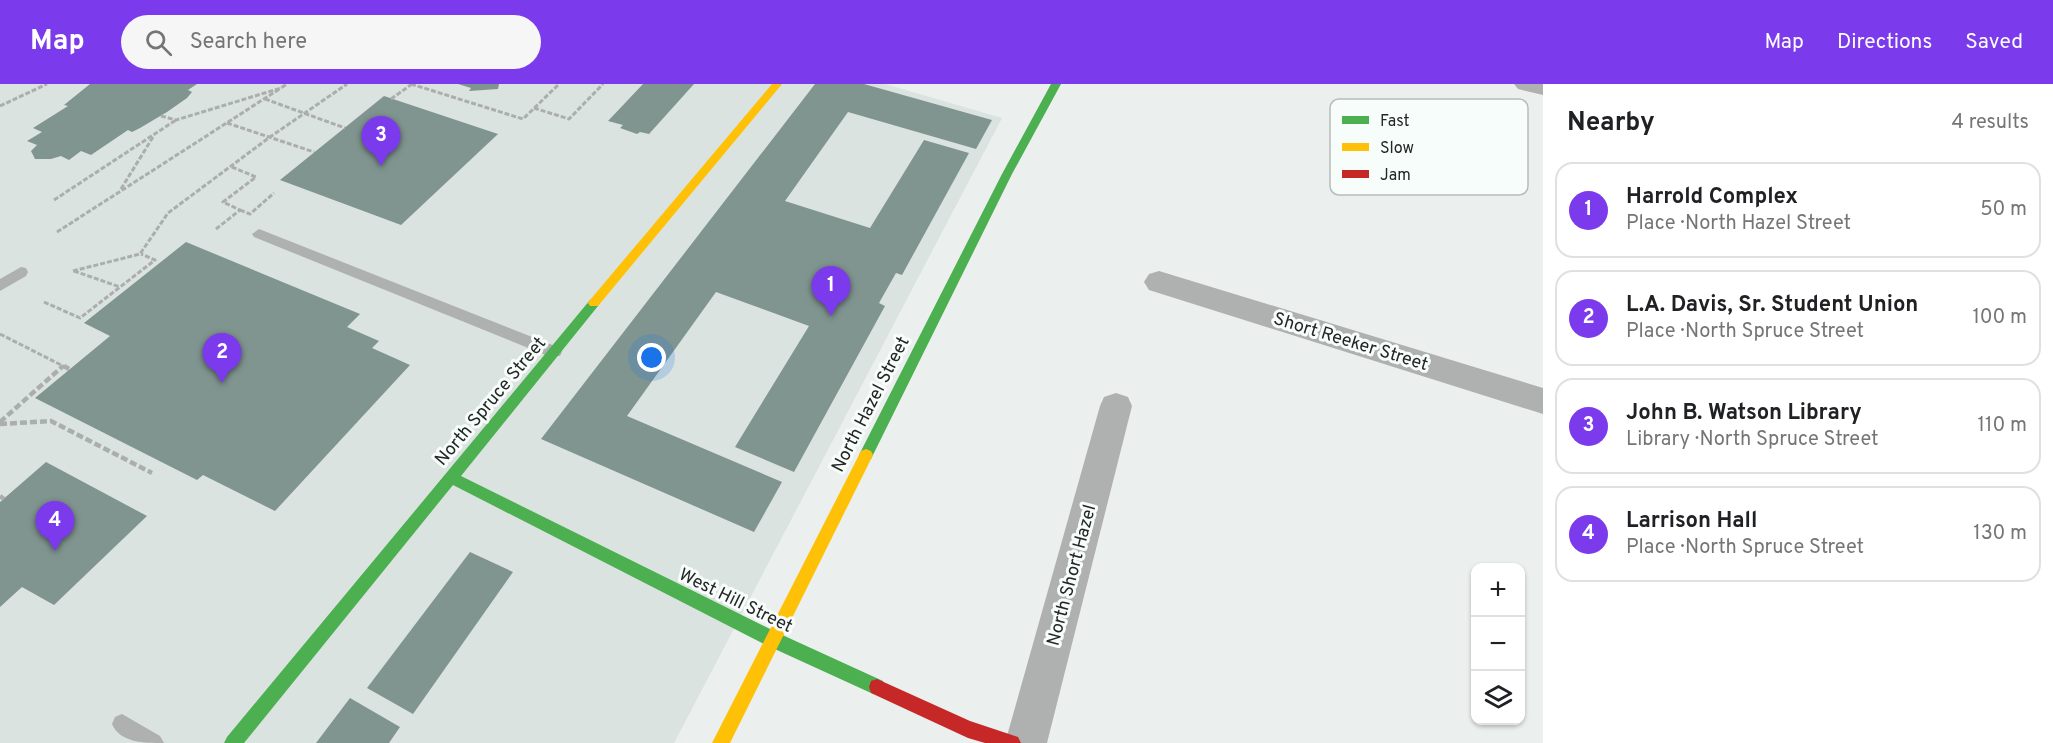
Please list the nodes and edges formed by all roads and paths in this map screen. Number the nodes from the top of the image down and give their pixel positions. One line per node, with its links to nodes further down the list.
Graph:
1 (287, 84): 11 (path)
2 (347, 84): 17 (path)
3 (412, 84): 10 (path); 14 (path)
4 (559, 84): 16 (path)
5 (603, 84): 16 (path)
6 (777, 84): 40 (street, North Spruce Street)
7 (1056, 84): 48 (street, North Hazel Street)
8 (1526, 84): 12 (street)
9 (44, 85): 15 (path)
10 (426, 86): 16 (path)
11 (281, 88): 13 (path); 19 (path)
12 (1543, 88)
13 (264, 99): 17 (path); 20 (path)
14 (391, 99)
15 (0, 106)
16 (534, 108)
17 (304, 113): 21 (path); 23 (path)
18 (161, 116): 19 (path)
19 (176, 120): 22 (path)
20 (226, 123): 23 (path); 26 (path)
21 (345, 128)
22 (155, 134): 26 (path); 28 (path)
23 (270, 137): 24 (path); 25 (path)
24 (314, 152)
25 (232, 167): 29 (path); 33 (path)
26 (120, 190): 31 (path)
27 (274, 193): 29 (path)
28 (54, 200)
29 (240, 210): 30 (path)
30 (216, 229)
31 (57, 232)
32 (259, 234): 40 (lane)
33 (140, 254): 37 (path); 37 (path)
34 (21, 272): 36 (lane)
35 (1159, 282): 43 (street, Short Reeker Street)
36 (0, 286)
37 (120, 287): 38 (path)
38 (44, 302)
39 (0, 334): 41 (path)
40 (554, 352): 47 (street, North Spruce Street)
41 (63, 366): 42 (path); 45 (path)
42 (69, 369)
43 (1543, 401)
44 (1116, 406): 54 (street, North Short Hazel)
45 (0, 423): 46 (path)
46 (152, 473)
47 (450, 477): 48 (street, West Hill Street); 51 (street, North Spruce Street)
48 (772, 639): 52 (street, North Hazel Street); 53 (street, West Hill Street)
49 (122, 724): 50 (lane)
50 (153, 743)
51 (233, 743)
52 (721, 743)
53 (1012, 743)
54 (1026, 743)

